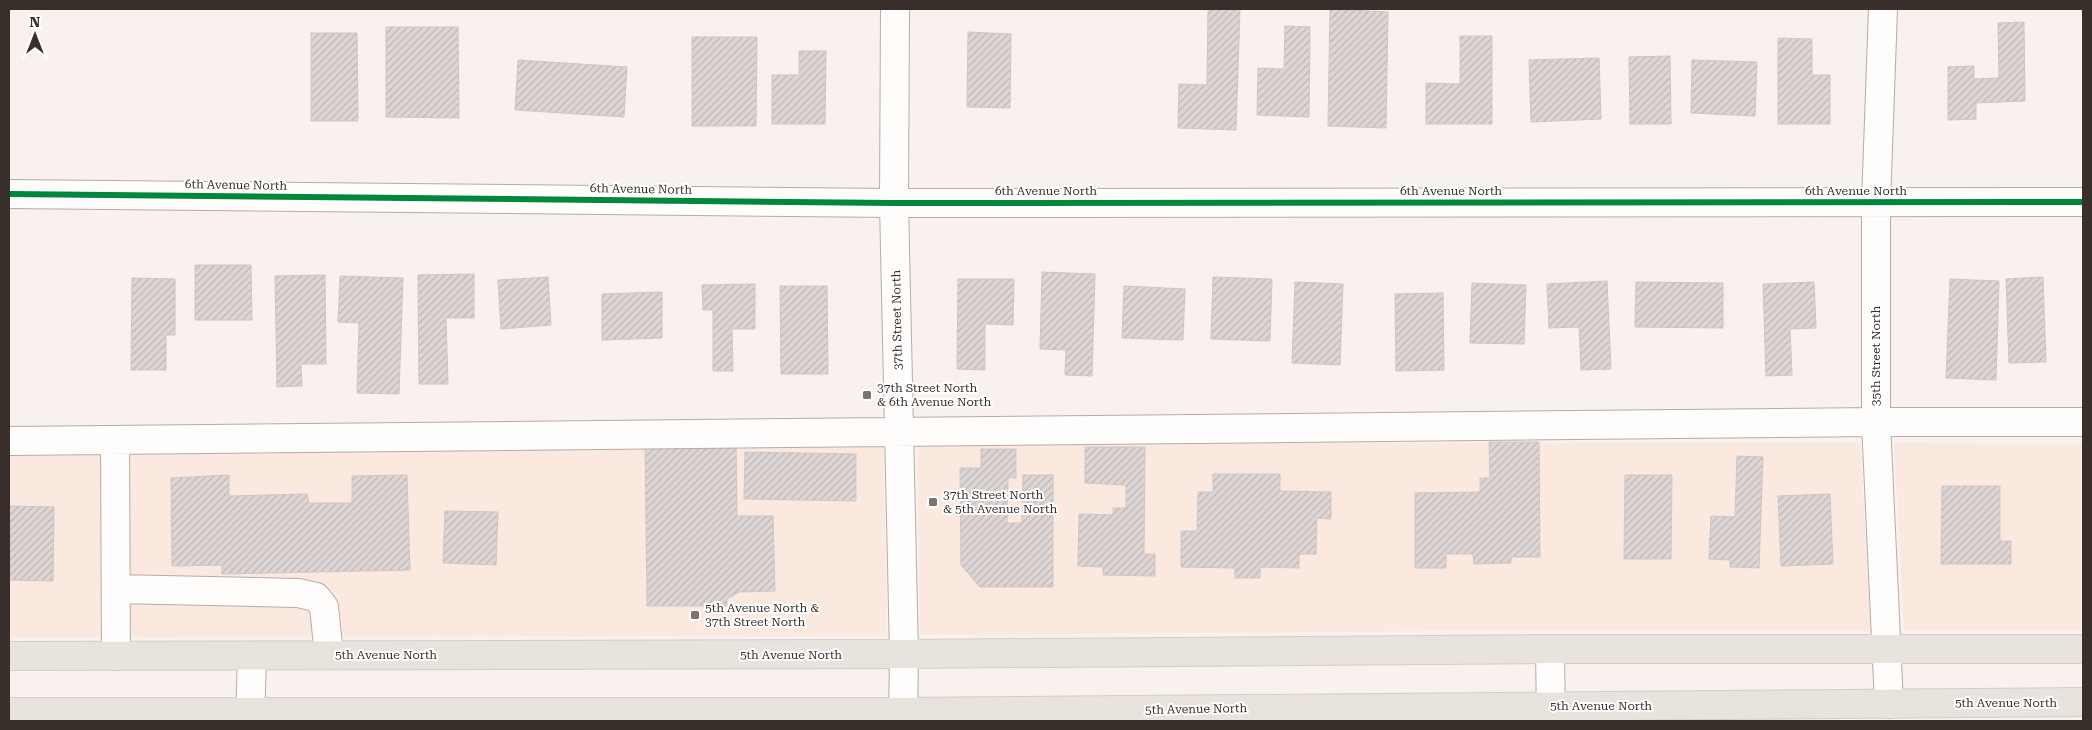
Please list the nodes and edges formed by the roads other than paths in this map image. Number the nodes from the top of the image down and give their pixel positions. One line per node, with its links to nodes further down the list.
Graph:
1 (895, 9): 5 (street, 37th Street North)
2 (1883, 9): 6 (street, 35th Street North)
3 (9, 194): 5 (street, 6th Avenue North)
4 (2083, 202): 6 (street, 6th Avenue North)
5 (894, 203): 6 (street, 6th Avenue North); 9 (street, 37th Street North)
6 (1876, 203): 7 (street, 35th Street North)
7 (1876, 422): 8 (street); 9 (street); 15 (street, 35th Street North)
8 (2083, 422)
9 (899, 432): 11 (street); 16 (street, 37th Street North)
10 (9, 440): 11 (street)
11 (115, 440): 12 (street)
12 (116, 589): 17 (street); 19 (street)
13 (2083, 648): 15 (main road, 5th Avenue North)
14 (1550, 649): 15 (main road, 5th Avenue North); 16 (main road, 5th Avenue North); 24 (street)
15 (1888, 650): 22 (street, 35th Street North)
16 (904, 654): 17 (main road, 5th Avenue North); 27 (street, 37th Street North)
17 (329, 655): 20 (main road, 5th Avenue North)
18 (9, 656): 19 (main road, 5th Avenue North)
19 (116, 656): 20 (main road, 5th Avenue North)
20 (252, 656): 25 (street)
21 (2083, 702): 22 (main road, 5th Avenue North)
22 (1889, 704): 24 (main road, 5th Avenue North)
23 (9, 712): 25 (main road, 5th Avenue North)
24 (1551, 714): 27 (main road, 5th Avenue North)
25 (250, 717): 26 (main road, 5th Avenue North)
26 (737, 717): 27 (main road, 5th Avenue North)
27 (903, 717)

